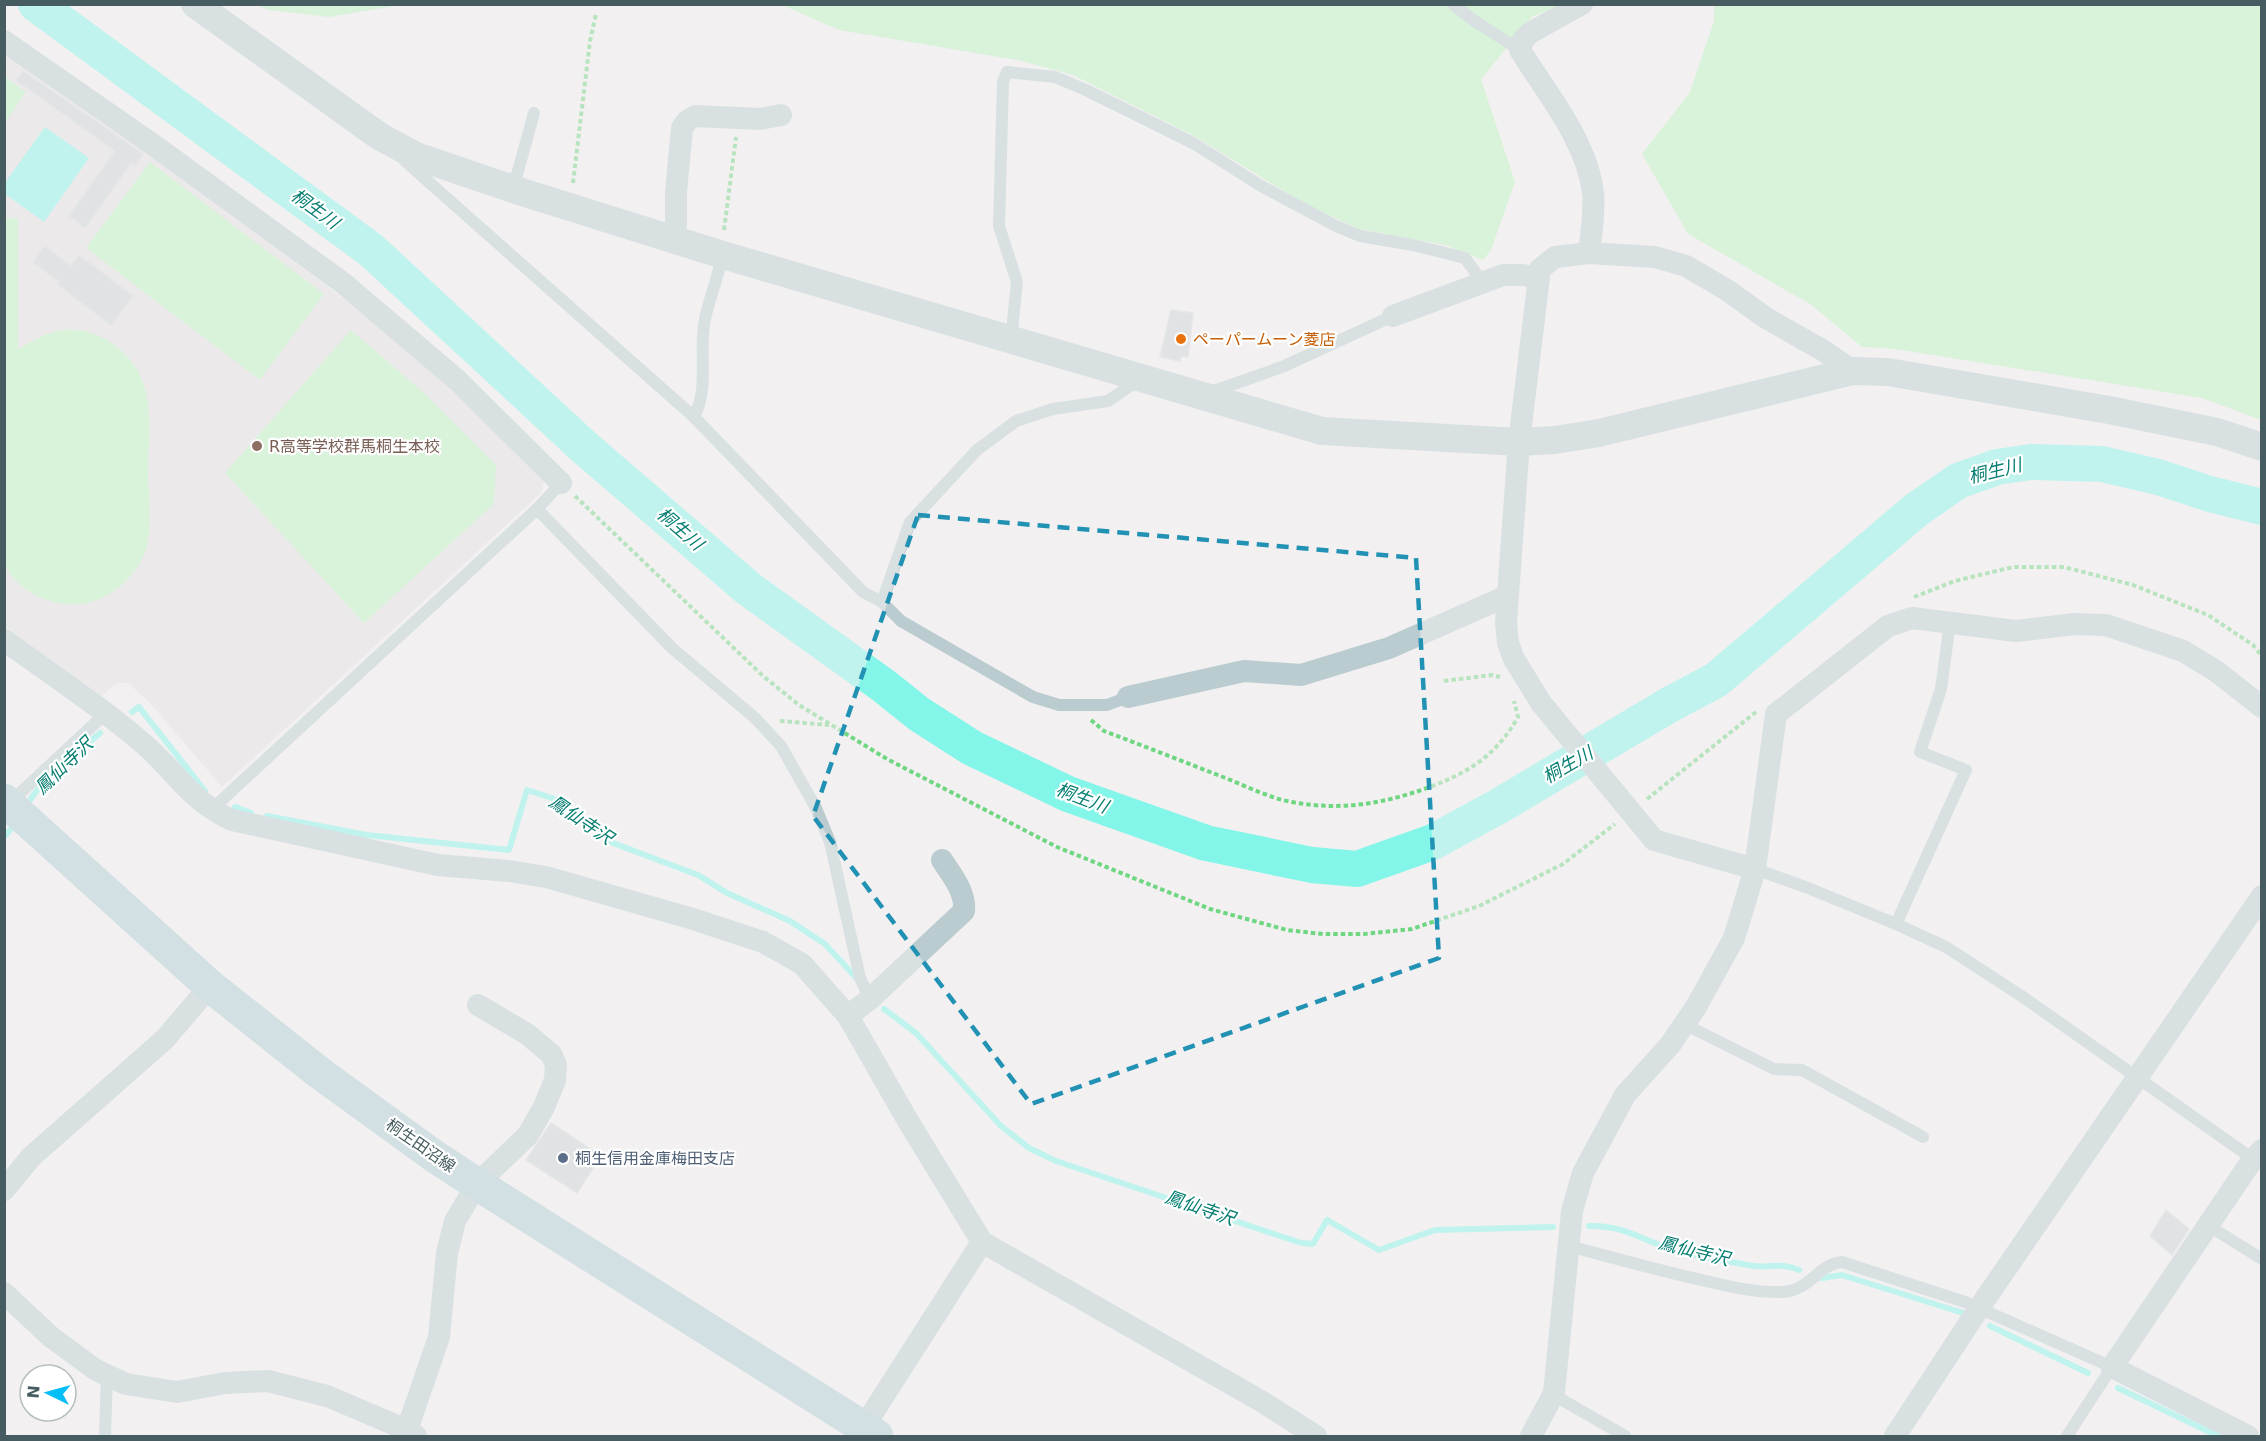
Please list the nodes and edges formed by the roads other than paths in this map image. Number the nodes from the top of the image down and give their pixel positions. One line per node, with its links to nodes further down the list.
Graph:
1 (195, 4): 8 (street)
2 (1453, 4): 5 (lane)
3 (1582, 4): 5 (street)
4 (4, 41): 23 (street)
5 (1520, 50): 12 (street)
6 (534, 113): 9 (lane)
7 (781, 115): 10 (street)
8 (379, 136): 9 (street); 20 (lane)
9 (513, 189): 10 (street)
10 (673, 239): 11 (street)
11 (723, 245): 16 (street); 20 (lane)
12 (1589, 254): 13 (street); 17 (street)
13 (1538, 278): 14 (street); 21 (street)
14 (1484, 283): 15 (street); 16 (lane)
15 (1393, 316): 19 (lane)
16 (1011, 340): 18 (street)
17 (1853, 371): 21 (street); 22 (street)
18 (1142, 377): 19 (street); 26 (lane)
19 (1202, 396): 21 (street)
20 (694, 417): 26 (lane)
21 (1519, 442): 25 (street)
22 (2262, 447)
23 (561, 483): 24 (lane)
24 (537, 509): 33 (lane); 39 (lane)
25 (1507, 596): 29 (street); 35 (street)
26 (882, 602): 29 (lane)
27 (1950, 622): 30 (street); 35 (street); 37 (lane)
28 (4, 640): 31 (street)
29 (1128, 697)
30 (2262, 707)
31 (105, 714): 32 (lane); 33 (street)
32 (7, 809): 38 (main road, 桐生田沼線)
33 (211, 810): 41 (street)
34 (942, 860): 39 (street)
35 (1755, 869): 37 (lane); 42 (street)
36 (2262, 896): 43 (street)
37 (1896, 924): 43 (lane)
38 (210, 986): 46 (main road, 桐生田沼線); 47 (street)
39 (870, 999): 41 (street)
40 (478, 1005): 46 (street)
41 (848, 1016): 49 (street)
42 (1684, 1024): 44 (lane); 50 (street)
43 (2137, 1077): 45 (lane); 53 (street)
44 (1923, 1137)
45 (2257, 1154): 48 (street)
46 (477, 1184): 57 (street); 58 (main road, 桐生田沼線)
47 (4, 1190)
48 (2209, 1226): 51 (lane); 54 (street)
49 (982, 1242): 58 (street); 60 (street)
50 (1569, 1246): 53 (lane); 56 (street)
51 (2262, 1259)
52 (4, 1293): 55 (street)
53 (1980, 1308): 54 (lane); 63 (street)
54 (2112, 1367): 64 (lane); 65 (street)
55 (107, 1375): 57 (street); 59 (lane)
56 (1554, 1393): 61 (street); 62 (lane)
57 (412, 1433)
58 (866, 1433)
59 (105, 1437)
60 (1316, 1437)
61 (1531, 1437)
62 (1625, 1437)
63 (1895, 1437)
64 (2067, 1437)
65 (2248, 1437)

